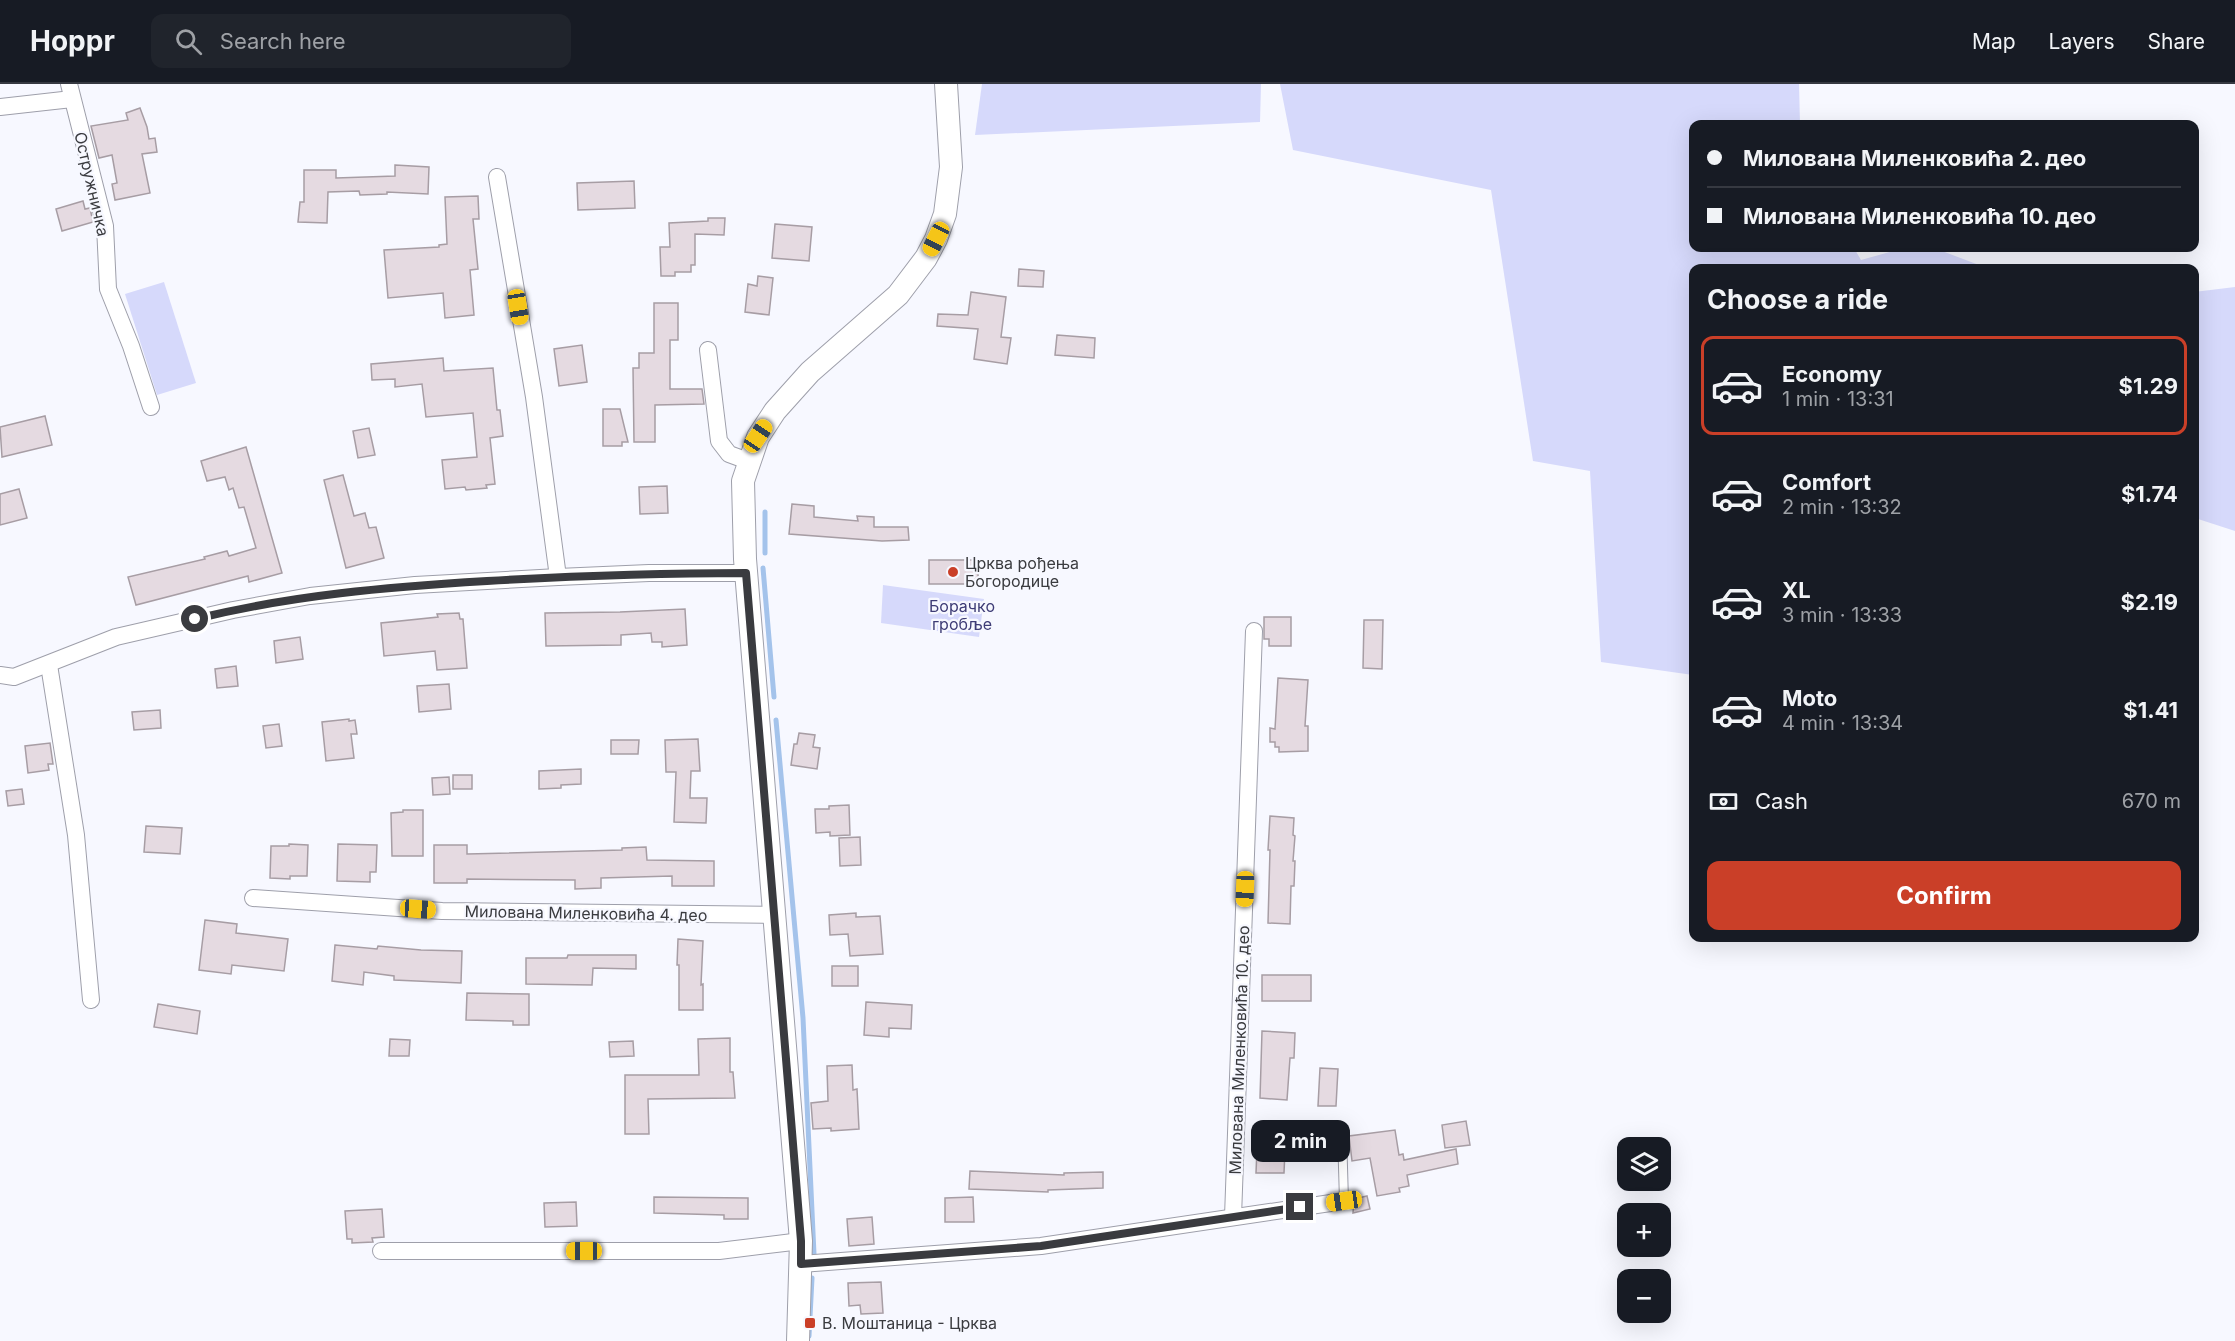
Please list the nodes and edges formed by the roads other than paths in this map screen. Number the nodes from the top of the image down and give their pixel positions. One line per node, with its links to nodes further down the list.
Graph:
1 (946, 84): 7 (street)
2 (70, 92): 3 (street, Остружничка); 6 (street, Остружничка)
3 (0, 107)
4 (497, 177): 9 (street)
5 (708, 350): 7 (street)
6 (151, 407)
7 (748, 461): 8 (street)
8 (746, 573): 9 (street); 14 (street)
9 (558, 577): 11 (street)
10 (1254, 631): 18 (street, Милована Миленковића 10. део)
11 (49, 665): 12 (street); 15 (street)
12 (0, 675)
13 (253, 898): 14 (street, Милована Миленковића 4. део)
14 (775, 915): 19 (street)
15 (91, 1000)
16 (1342, 1133): 17 (lane)
17 (1344, 1201): 18 (street)
18 (1233, 1217): 21 (street)
19 (801, 1241): 20 (street); 21 (street)
20 (381, 1251)
21 (801, 1264): 22 (street)
22 (798, 1341)

